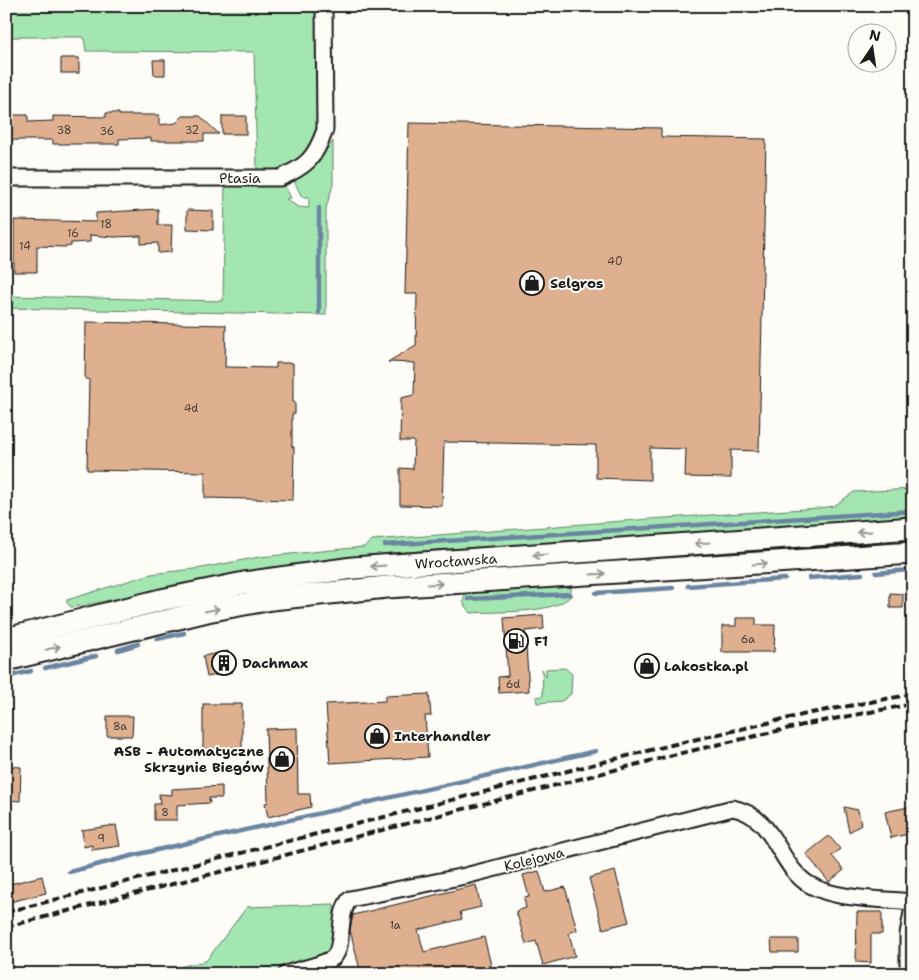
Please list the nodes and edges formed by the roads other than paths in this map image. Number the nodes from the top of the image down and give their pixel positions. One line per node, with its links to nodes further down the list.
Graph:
1 (324, 6): 2 (street, Ptasia)
2 (6, 178)
3 (913, 528): 5 (main road, Wrocławska, one-way to 5)
4 (913, 553): 6 (main road, Wrocławska, one-way to 4)
5 (6, 640)
6 (6, 660)
7 (913, 902): 9 (street, Kolejowa)
8 (913, 907): 10 (street)
9 (286, 974)
10 (908, 974)

